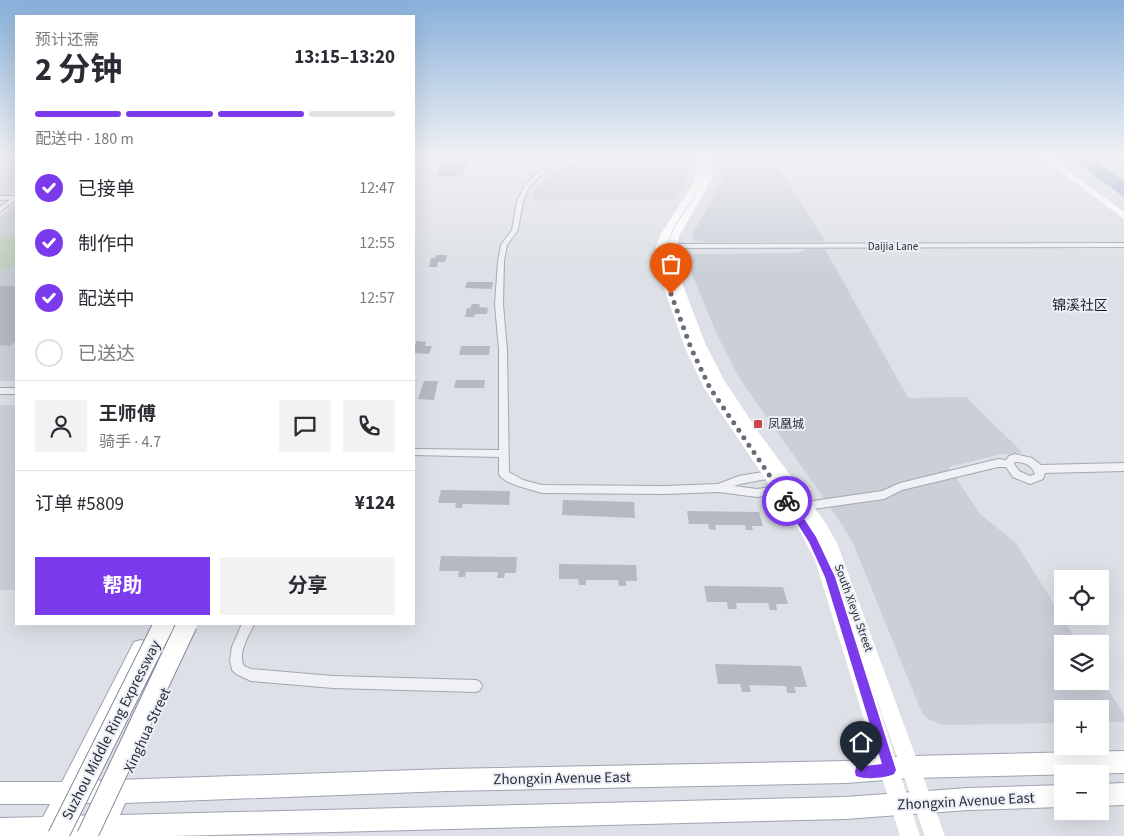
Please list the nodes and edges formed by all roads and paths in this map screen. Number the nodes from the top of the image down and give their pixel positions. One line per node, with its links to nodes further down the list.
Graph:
1 (523, 194): 17 (street)
2 (691, 194): 13 (main road, South Xieyu Street)
3 (699, 194): 13 (main road, South Xieyu Street)
4 (1094, 194): 11 (main road)
5 (1102, 194): 10 (main road)
6 (15, 197): 7 (street)
7 (0, 198)
8 (15, 198): 9 (street)
9 (0, 210)
10 (1124, 210)
11 (1124, 216)
12 (1124, 245): 13 (street, Daijia Lane)
13 (667, 246): 21 (main road, South Xieyu Street); 24 (main road, South Xieyu Street)
14 (0, 391): 15 (street)
15 (15, 391)
16 (415, 452): 17 (street)
17 (503, 454): 22 (street)
18 (1009, 464): 20 (street); 20 (street); 24 (street)
19 (1124, 467): 20 (street)
20 (1038, 468)
21 (769, 475): 22 (street); 23 (main road, South Xieyu Street)
22 (719, 488): 23 (street)
23 (780, 490): 32 (main road, South Xieyu Street)
24 (806, 506): 32 (main road, South Xieyu Street)
25 (152, 625): 33 (main road)
26 (163, 625): 42 (highway, Suzhou Middle Ring Expressway, bridge)
27 (187, 625): 43 (highway, Suzhou Middle Ring Expressway, bridge)
28 (197, 625): 34 (main road, Xinghua Street)
29 (248, 625): 30 (street)
30 (476, 686)
31 (1124, 762): 32 (main road, Zhongxin Avenue East)
32 (900, 768): 34 (main road, Zhongxin Avenue East); 39 (main road, South Xieyu Street); 40 (main road, South Xieyu Street)
33 (67, 792): 34 (main road, Zhongxin Avenue East); 35 (main road, Zhongxin Avenue East); 42 (main road)
34 (119, 792): 43 (main road, Xinghua Street)
35 (0, 793)
36 (1124, 794): 37 (main road)
37 (1109, 795)
38 (1054, 796): 39 (main road, Zhongxin Avenue East)
39 (923, 802): 40 (main road, Zhongxin Avenue East); 45 (main road, South Xieyu Street)
40 (900, 805): 43 (main road, Zhongxin Avenue East); 44 (main road, South Xieyu Street)
41 (0, 829): 42 (main road, Zhongxin Avenue East)
42 (51, 833): 43 (main road, Zhongxin Avenue East)
43 (96, 833)
44 (910, 836)
45 (935, 836)

